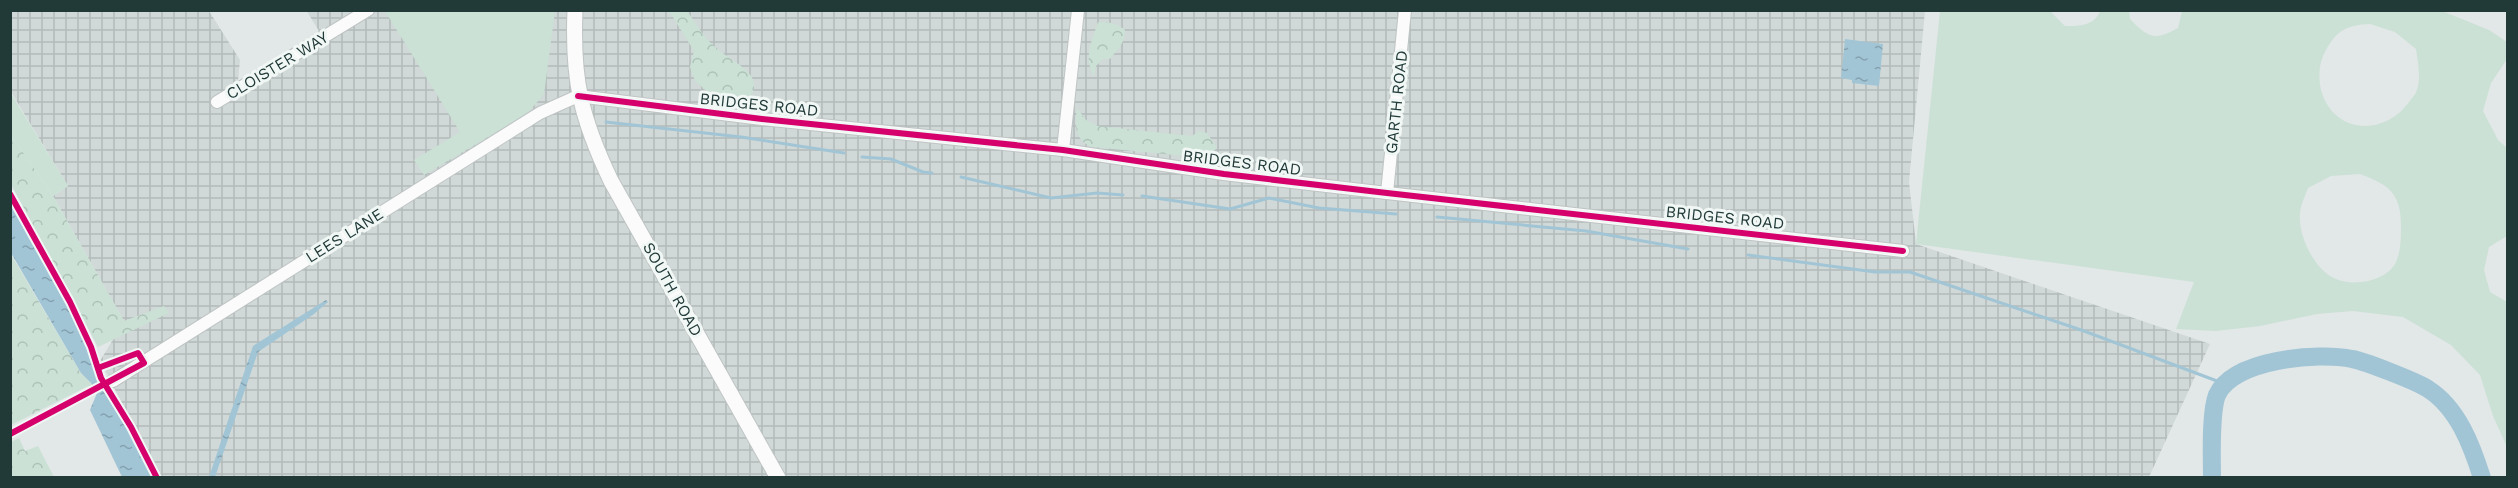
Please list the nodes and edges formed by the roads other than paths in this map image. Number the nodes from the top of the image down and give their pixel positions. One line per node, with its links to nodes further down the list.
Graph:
1 (368, 10): 6 (street, CLOISTER WAY)
2 (575, 10): 5 (street)
3 (1078, 10): 7 (street)
4 (1405, 10): 8 (street, GARTH ROAD)
5 (578, 96): 7 (street, BRIDGES ROAD); 10 (street, LEES LANE); 11 (street, SOUTH ROAD)
6 (218, 102)
7 (1063, 150): 8 (street, BRIDGES ROAD)
8 (1387, 193): 9 (street, BRIDGES ROAD)
9 (1903, 251)
10 (113, 381)
11 (778, 477)

